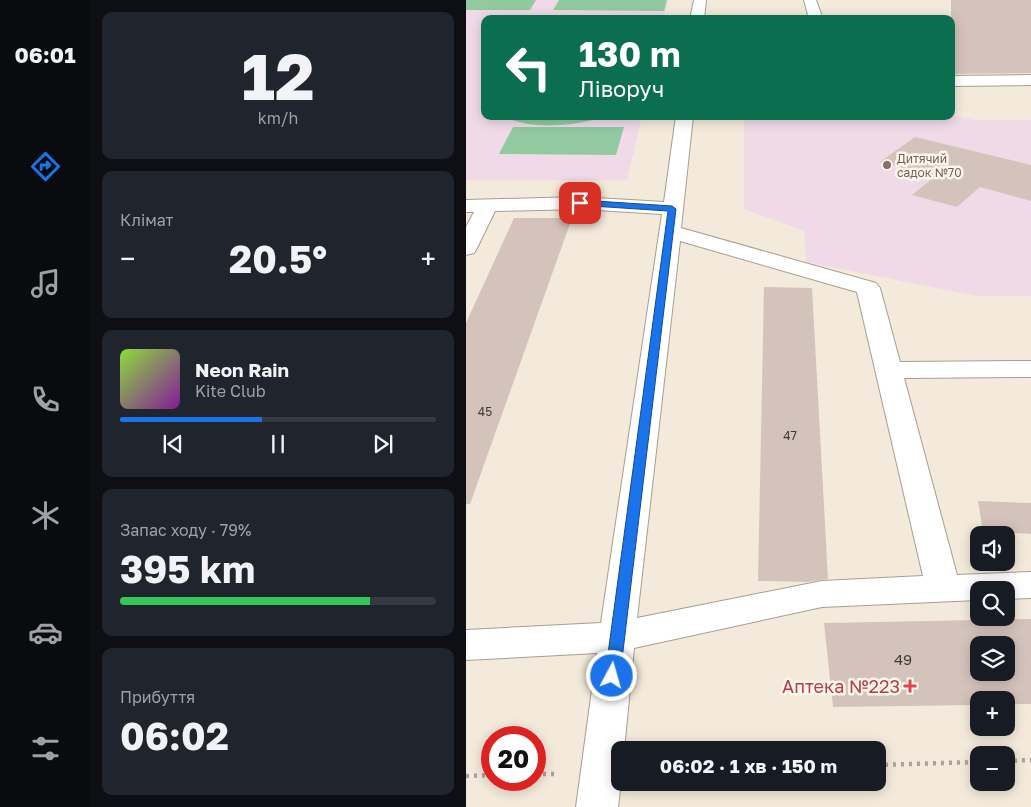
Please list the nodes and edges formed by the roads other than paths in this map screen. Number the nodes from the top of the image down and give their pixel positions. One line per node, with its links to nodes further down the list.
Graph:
1 (700, 0): 3 (lane)
2 (810, 0): 4 (lane)
3 (698, 15)
4 (815, 15)
5 (1031, 80): 6 (lane)
6 (955, 81)
7 (684, 120): 10 (lane)
8 (488, 205): 9 (lane); 10 (lane); 11 (lane)
9 (466, 206)
10 (671, 220): 13 (lane); 16 (lane)
11 (466, 248)
12 (1031, 369): 13 (lane)
13 (888, 370): 15 (lane)
14 (1031, 585): 15 (lane)
15 (943, 588): 16 (lane)
16 (617, 638): 17 (lane); 18 (lane)
17 (466, 646)
18 (597, 807)

